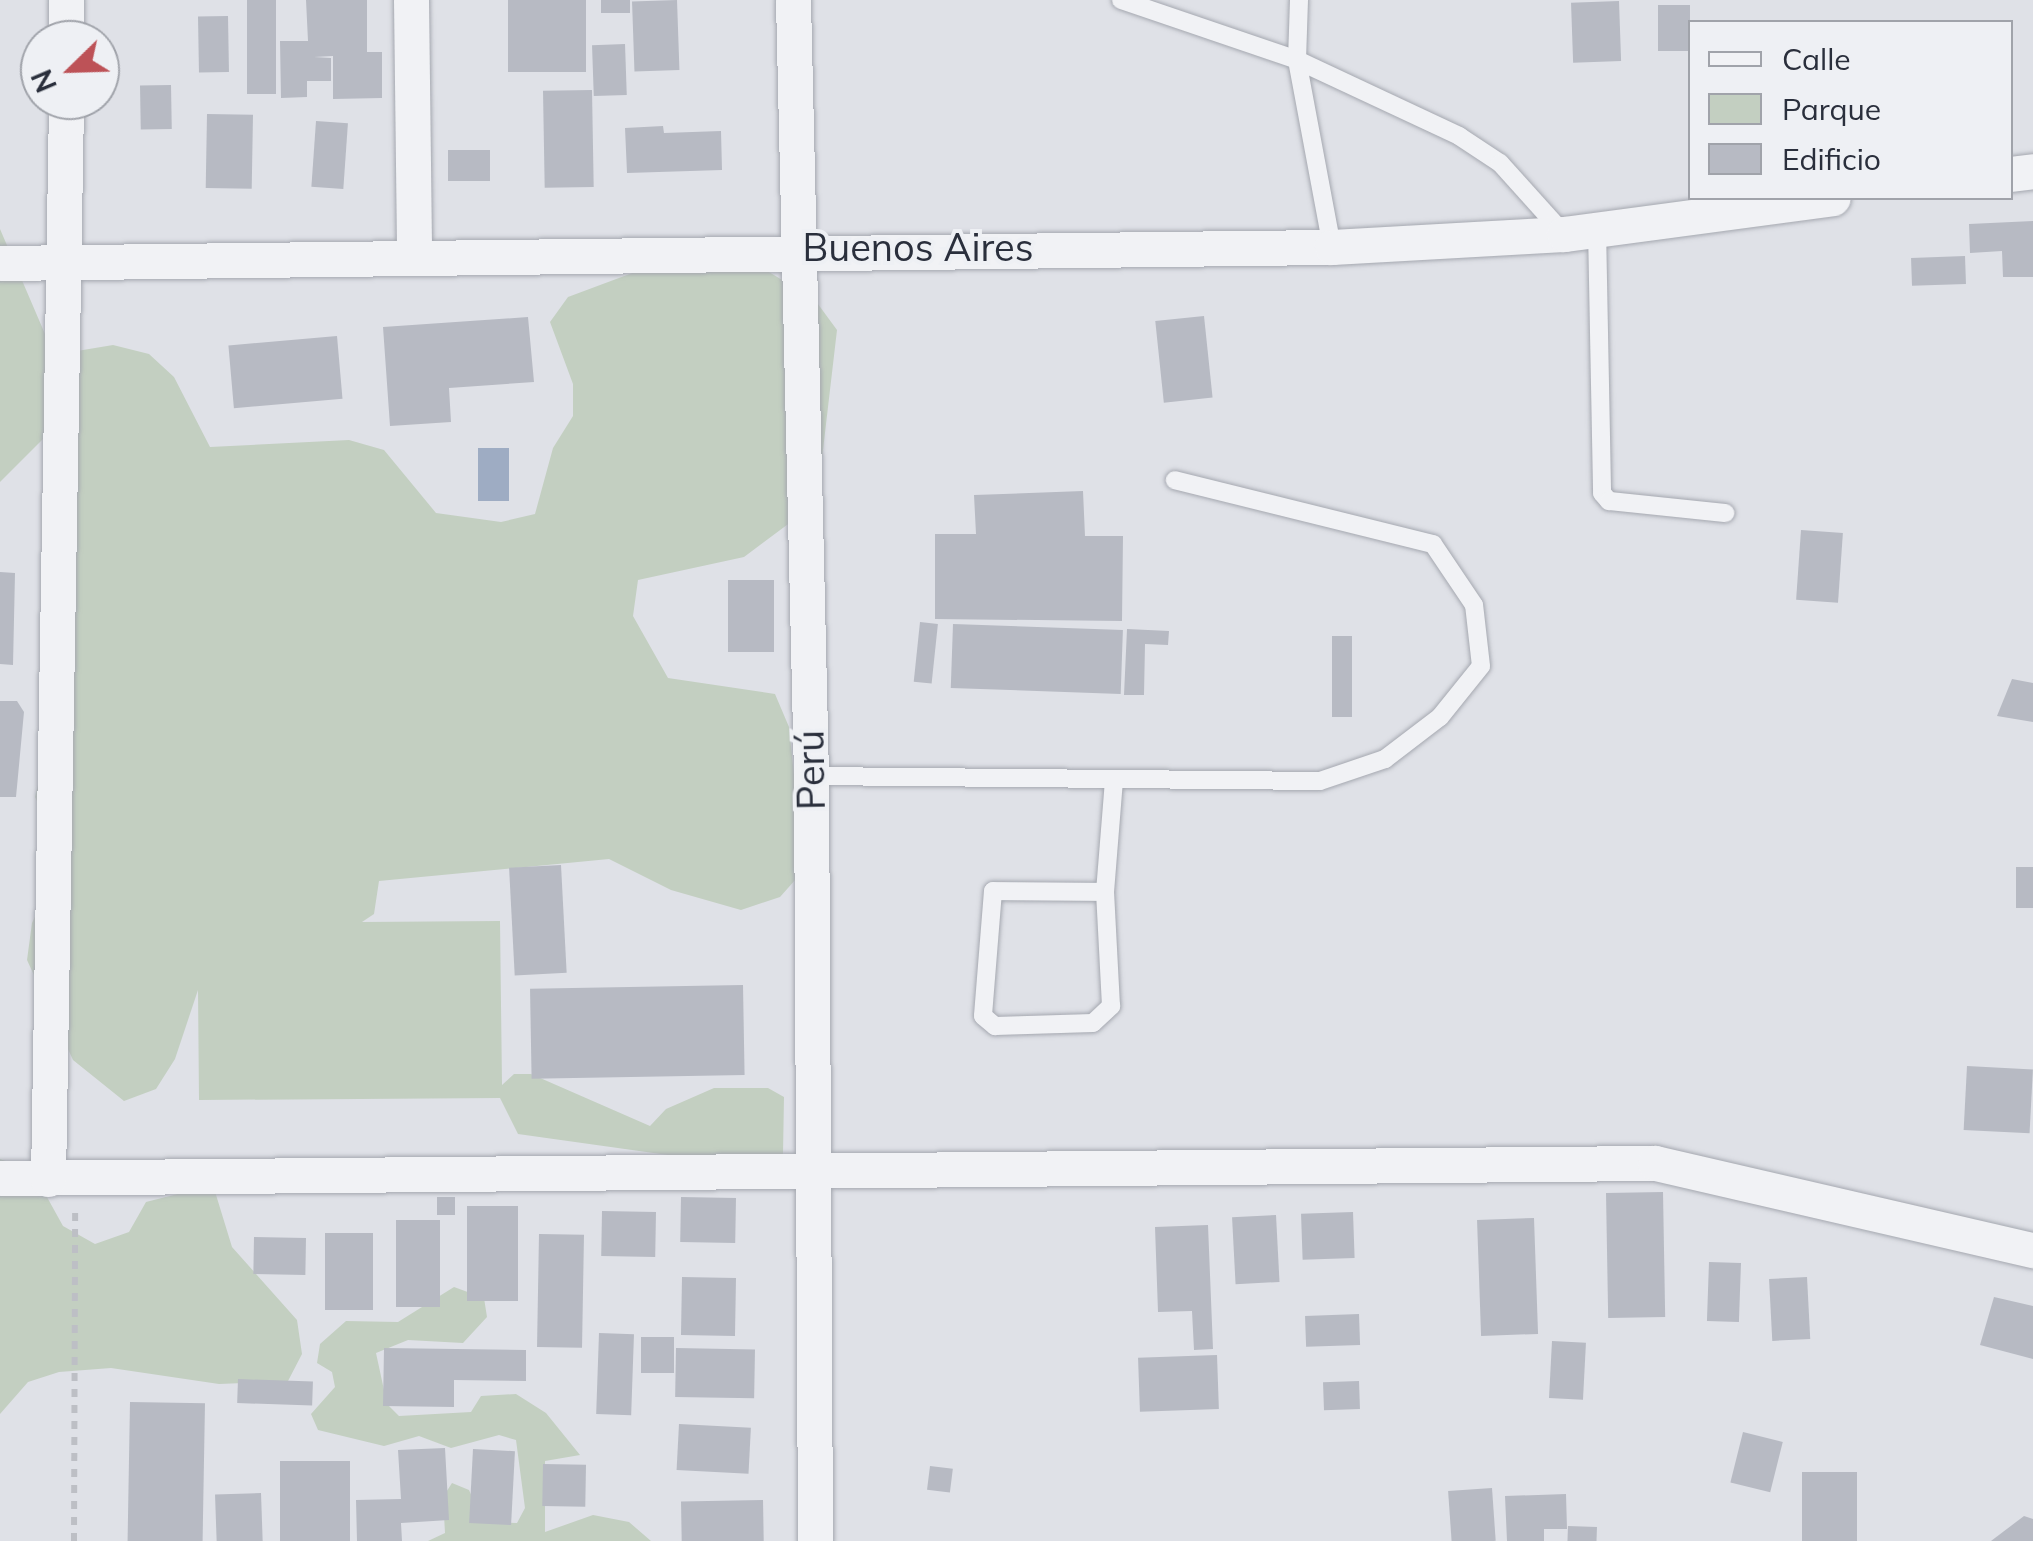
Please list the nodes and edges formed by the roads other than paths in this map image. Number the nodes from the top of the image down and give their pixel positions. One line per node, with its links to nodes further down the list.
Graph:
1 (411, 0): 11 (street)
2 (794, 0): 10 (street, Perú)
3 (1121, 0): 5 (lane)
4 (1299, 0): 5 (lane)
5 (1297, 60): 8 (lane); 9 (lane)
6 (66, 120): 12 (street)
7 (1818, 200): 8 (street, Buenos Aires)
8 (1580, 231): 9 (street, Buenos Aires); 15 (lane)
9 (1332, 247): 10 (street, Buenos Aires)
10 (800, 248): 11 (street, Buenos Aires); 16 (street, Perú)
11 (414, 252): 12 (street, Buenos Aires)
12 (66, 258): 13 (street, Buenos Aires); 21 (street)
13 (0, 263)
14 (1174, 480): 17 (lane)
15 (1725, 512)
16 (812, 776): 17 (lane); 19 (street, Perú)
17 (1114, 778): 18 (lane)
18 (1105, 892): 18 (lane)
19 (810, 1173): 21 (street); 22 (street); 23 (street, Perú)
20 (0, 1178): 21 (street)
21 (62, 1180)
22 (2033, 1250)
23 (815, 1541)

